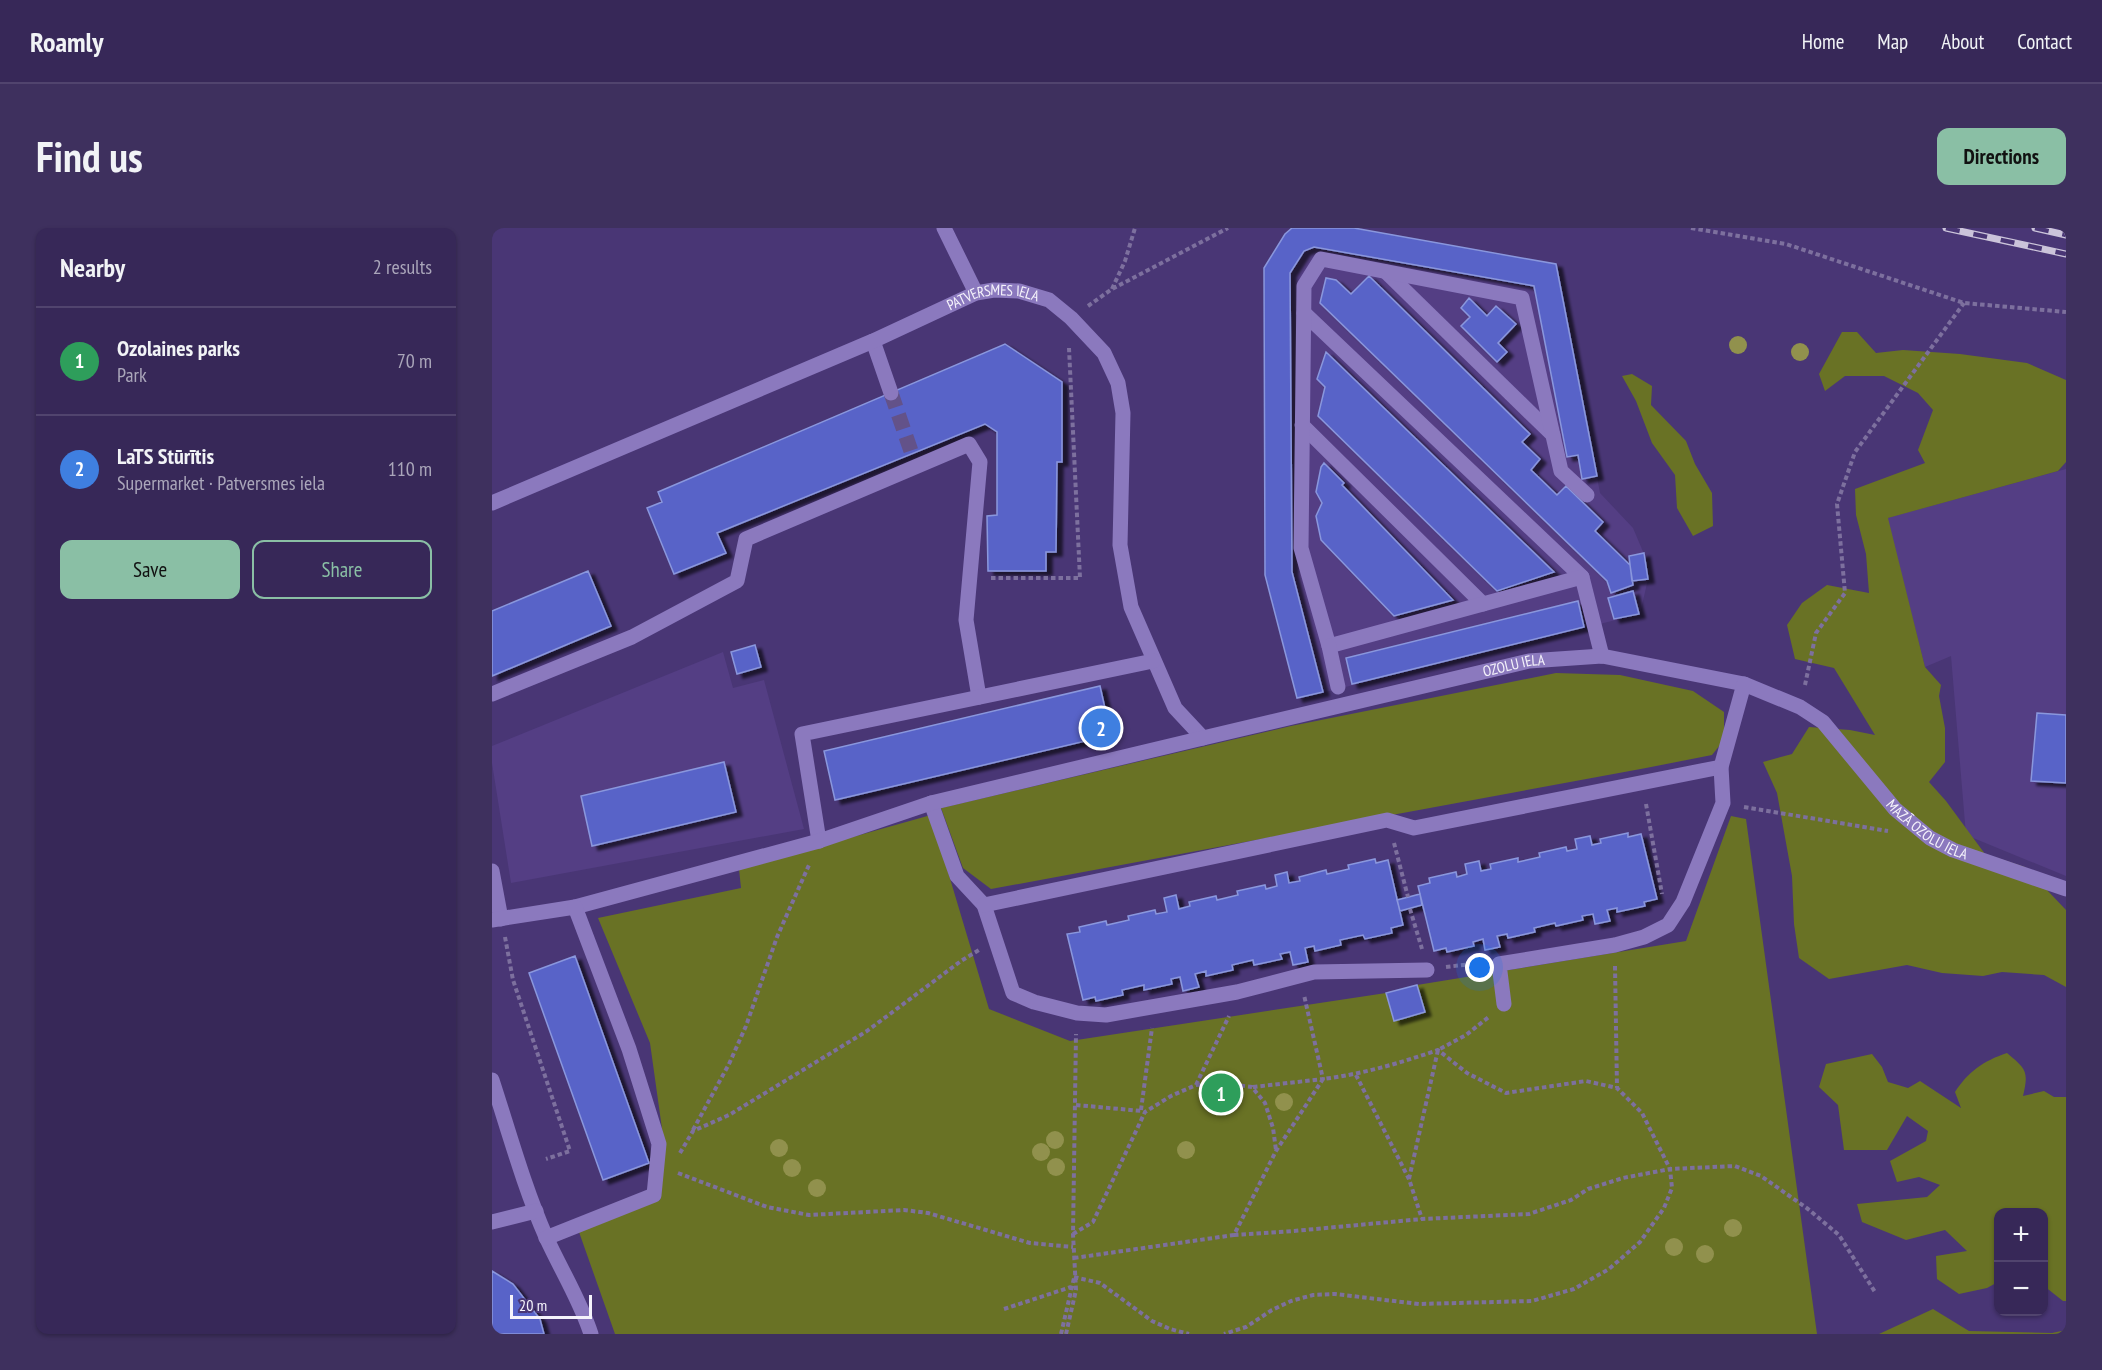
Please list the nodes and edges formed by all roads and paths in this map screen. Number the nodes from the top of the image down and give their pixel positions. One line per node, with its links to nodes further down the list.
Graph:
1 (944, 228): 7 (street)
2 (1135, 228): 6 (path)
3 (1228, 228): 6 (path)
4 (1691, 228): 8 (path)
5 (1386, 272): 10 (street); 15 (street); 15 (street)
6 (1112, 289): 11 (path)
7 (976, 293): 11 (street, PATVERSMES IELA); 12 (street, PATVERSMES IELA)
8 (1964, 303): 9 (path); 28 (path)
9 (2066, 312)
10 (1304, 313): 14 (street); 18 (street)
11 (1071, 318): 19 (path); 23 (street, PATVERSMES IELA)
12 (873, 341): 13 (street); 17 (street, PATVERSMES IELA)
13 (891, 393)
14 (1302, 425): 20 (street); 21 (street)
15 (1553, 435): 16 (street)
16 (1587, 495)
17 (492, 503)
18 (1582, 577): 20 (street); 22 (street)
19 (971, 578): 26 (street); 27 (street)
20 (1483, 604): 21 (street)
21 (1329, 646): 25 (street)
22 (1602, 656): 24 (street, OZOLU IELA); 30 (street, OZOLU IELA)
23 (1153, 661): 27 (street); 30 (street, PATVERSMES IELA)
24 (1744, 684): 28 (street, OZOLU IELA); 31 (street)
25 (1338, 687)
26 (492, 694)
27 (979, 698): 37 (street)
28 (1800, 707): 29 (street, OZOLU IELA)
29 (1823, 722): 36 (street, MAZĀ OZOLU IELA)
30 (1203, 738): 33 (street, OZOLU IELA)
31 (1721, 767): 32 (street); 34 (street)
32 (1642, 783): 35 (street); 45 (path)
33 (931, 803): 37 (street, OZOLU IELA); 41 (street)
34 (1723, 803): 36 (path); 45 (street)
35 (1387, 820): 40 (path); 41 (street)
36 (1930, 838): 39 (street, MAZĀ OZOLU IELA)
37 (819, 842): 42 (street, OZOLU IELA); 65 (path)
38 (492, 871): 44 (street)
39 (2066, 889)
40 (1408, 897)
41 (984, 905): 46 (street)
42 (575, 907): 44 (street, OZOLU IELA); 68 (street)
43 (1410, 909): 50 (path)
44 (496, 919): 67 (path)
45 (1668, 925): 47 (street)
46 (995, 941): 55 (street); 65 (path)
47 (1615, 945): 48 (street); 62 (path)
48 (1499, 964): 49 (path); 53 (street)
49 (1444, 967)
50 (1427, 970): 51 (street)
51 (1299, 976): 52 (street); 58 (path)
52 (1237, 992): 54 (street); 60 (path)
53 (1504, 1004): 56 (path)
54 (1155, 1006): 55 (street); 64 (path)
55 (1077, 1012): 63 (path)
56 (1438, 1050): 57 (path); 62 (path); 70 (path)
57 (1356, 1075): 58 (path); 70 (path)
58 (1323, 1079): 61 (path); 66 (path)
59 (492, 1080): 71 (street)
60 (1196, 1085): 61 (path); 64 (path)
61 (1252, 1087): 66 (path)
62 (1617, 1088): 69 (path)
63 (1076, 1105): 64 (path); 74 (path)
64 (1143, 1111): 74 (path)
65 (693, 1131): 68 (path)
66 (1276, 1150): 75 (path)
67 (546, 1159)
68 (664, 1168): 76 (street); 77 (path)
69 (1670, 1168): 72 (path); 81 (path); 87 (path)
70 (1408, 1179): 72 (path)
71 (536, 1211): 73 (street); 76 (street)
72 (1422, 1219): 75 (path)
73 (492, 1222)
74 (1073, 1234): 77 (path)
75 (1234, 1235): 78 (path)
76 (546, 1238): 83 (street)
77 (1073, 1247): 78 (path)
78 (1074, 1258): 79 (path)
79 (1074, 1277): 80 (path); 85 (path); 86 (path)
80 (1071, 1287): 82 (path); 84 (path)
81 (1875, 1292)
82 (1004, 1309)
83 (591, 1334)
84 (1061, 1334)
85 (1066, 1334)
86 (1189, 1334)
87 (1224, 1334)

